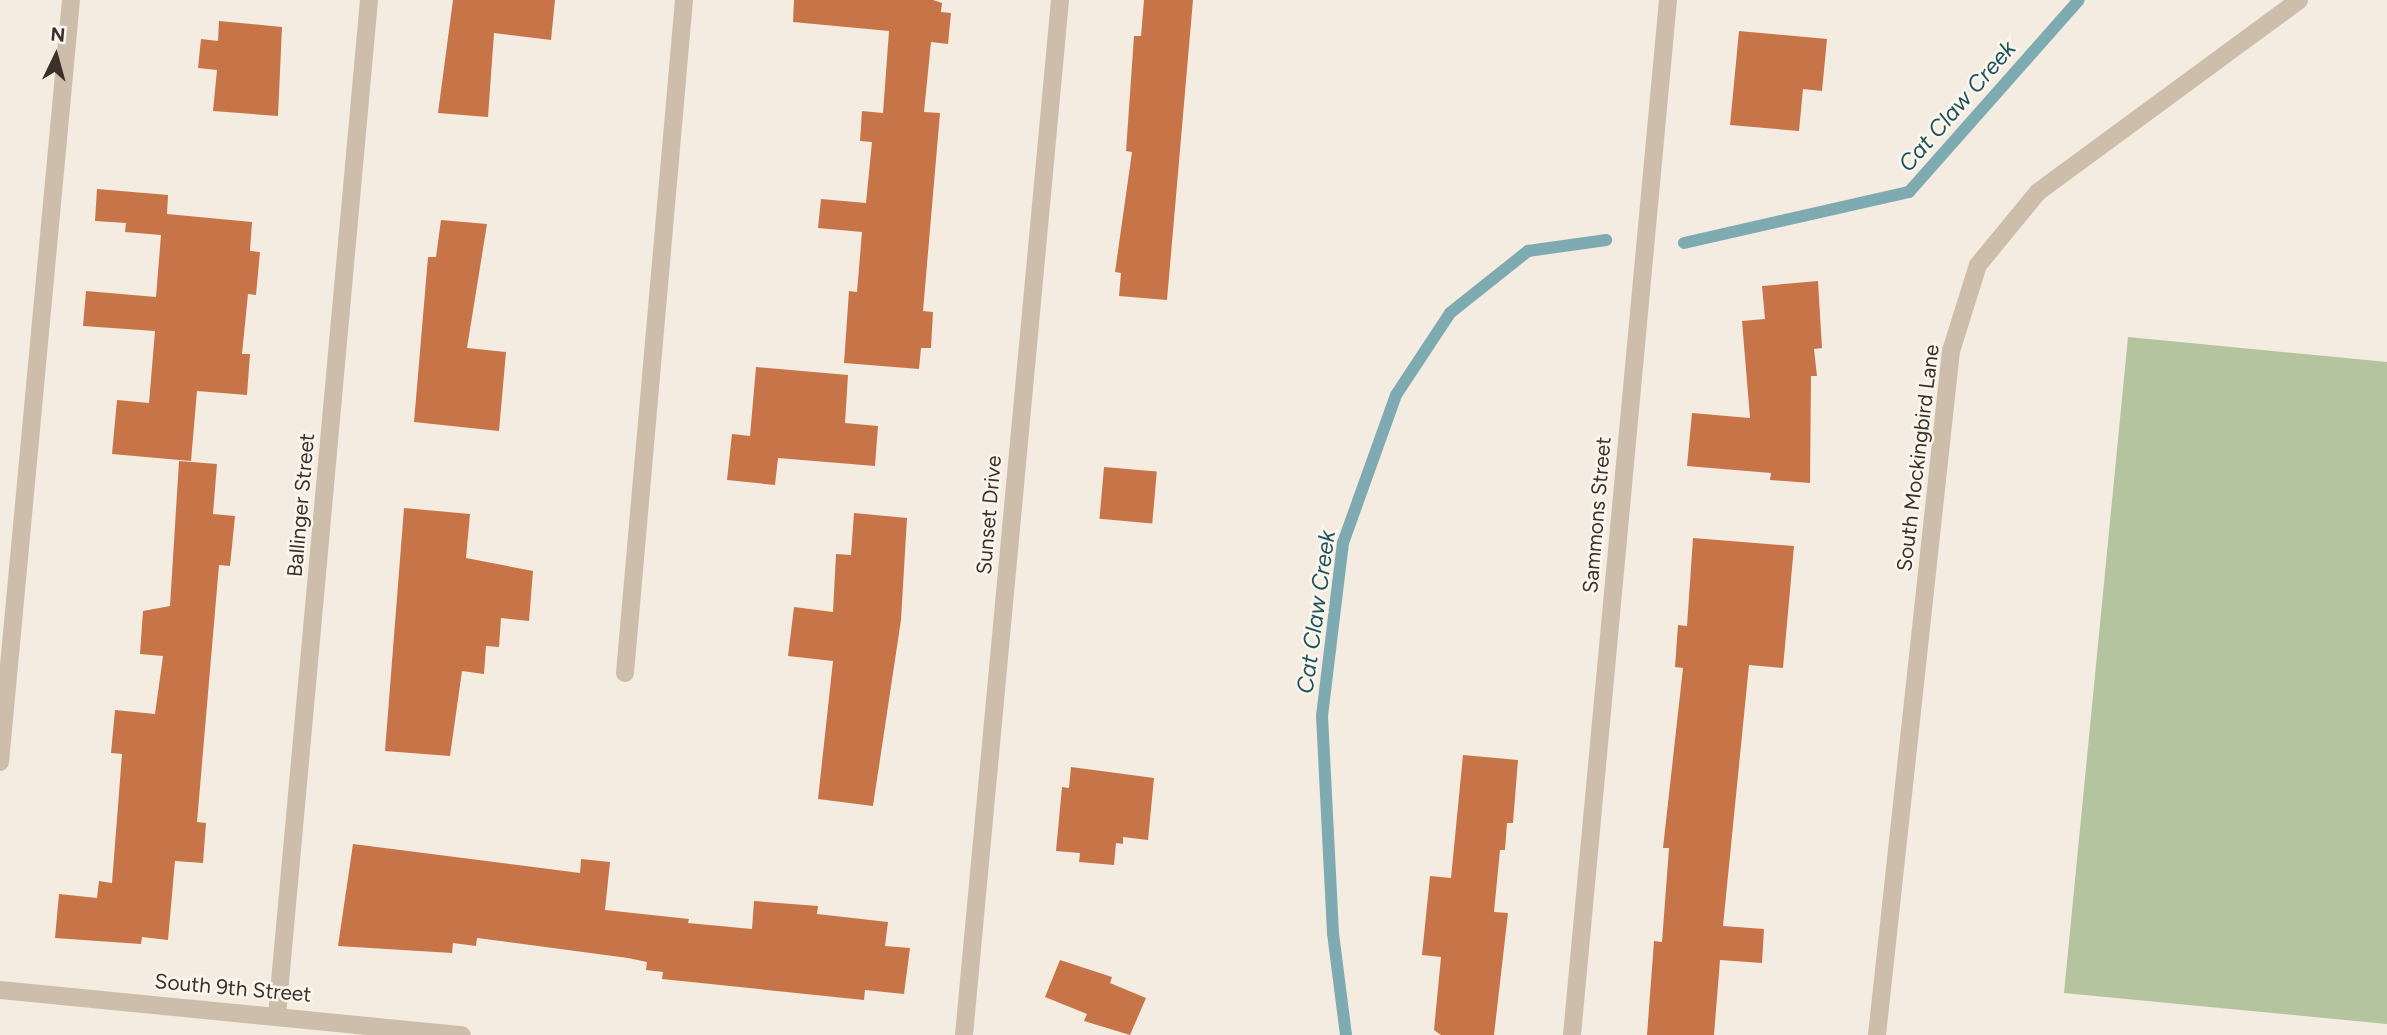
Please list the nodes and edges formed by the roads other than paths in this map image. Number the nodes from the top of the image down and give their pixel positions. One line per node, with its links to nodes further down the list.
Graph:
1 (71, 0): 8 (street)
2 (369, 0): 10 (street, Ballinger Street)
3 (684, 0): 7 (street)
4 (1060, 0): 12 (street, Sunset Drive)
5 (1668, 0): 13 (street, Sammons Street)
6 (2299, 0): 14 (street, South Mockingbird Lane)
7 (625, 673)
8 (0, 762)
9 (0, 990): 10 (street, South 9th Street)
10 (277, 1014): 11 (street, South 9th Street)
11 (462, 1035)
12 (964, 1035)
13 (1572, 1035)
14 (1877, 1035)

